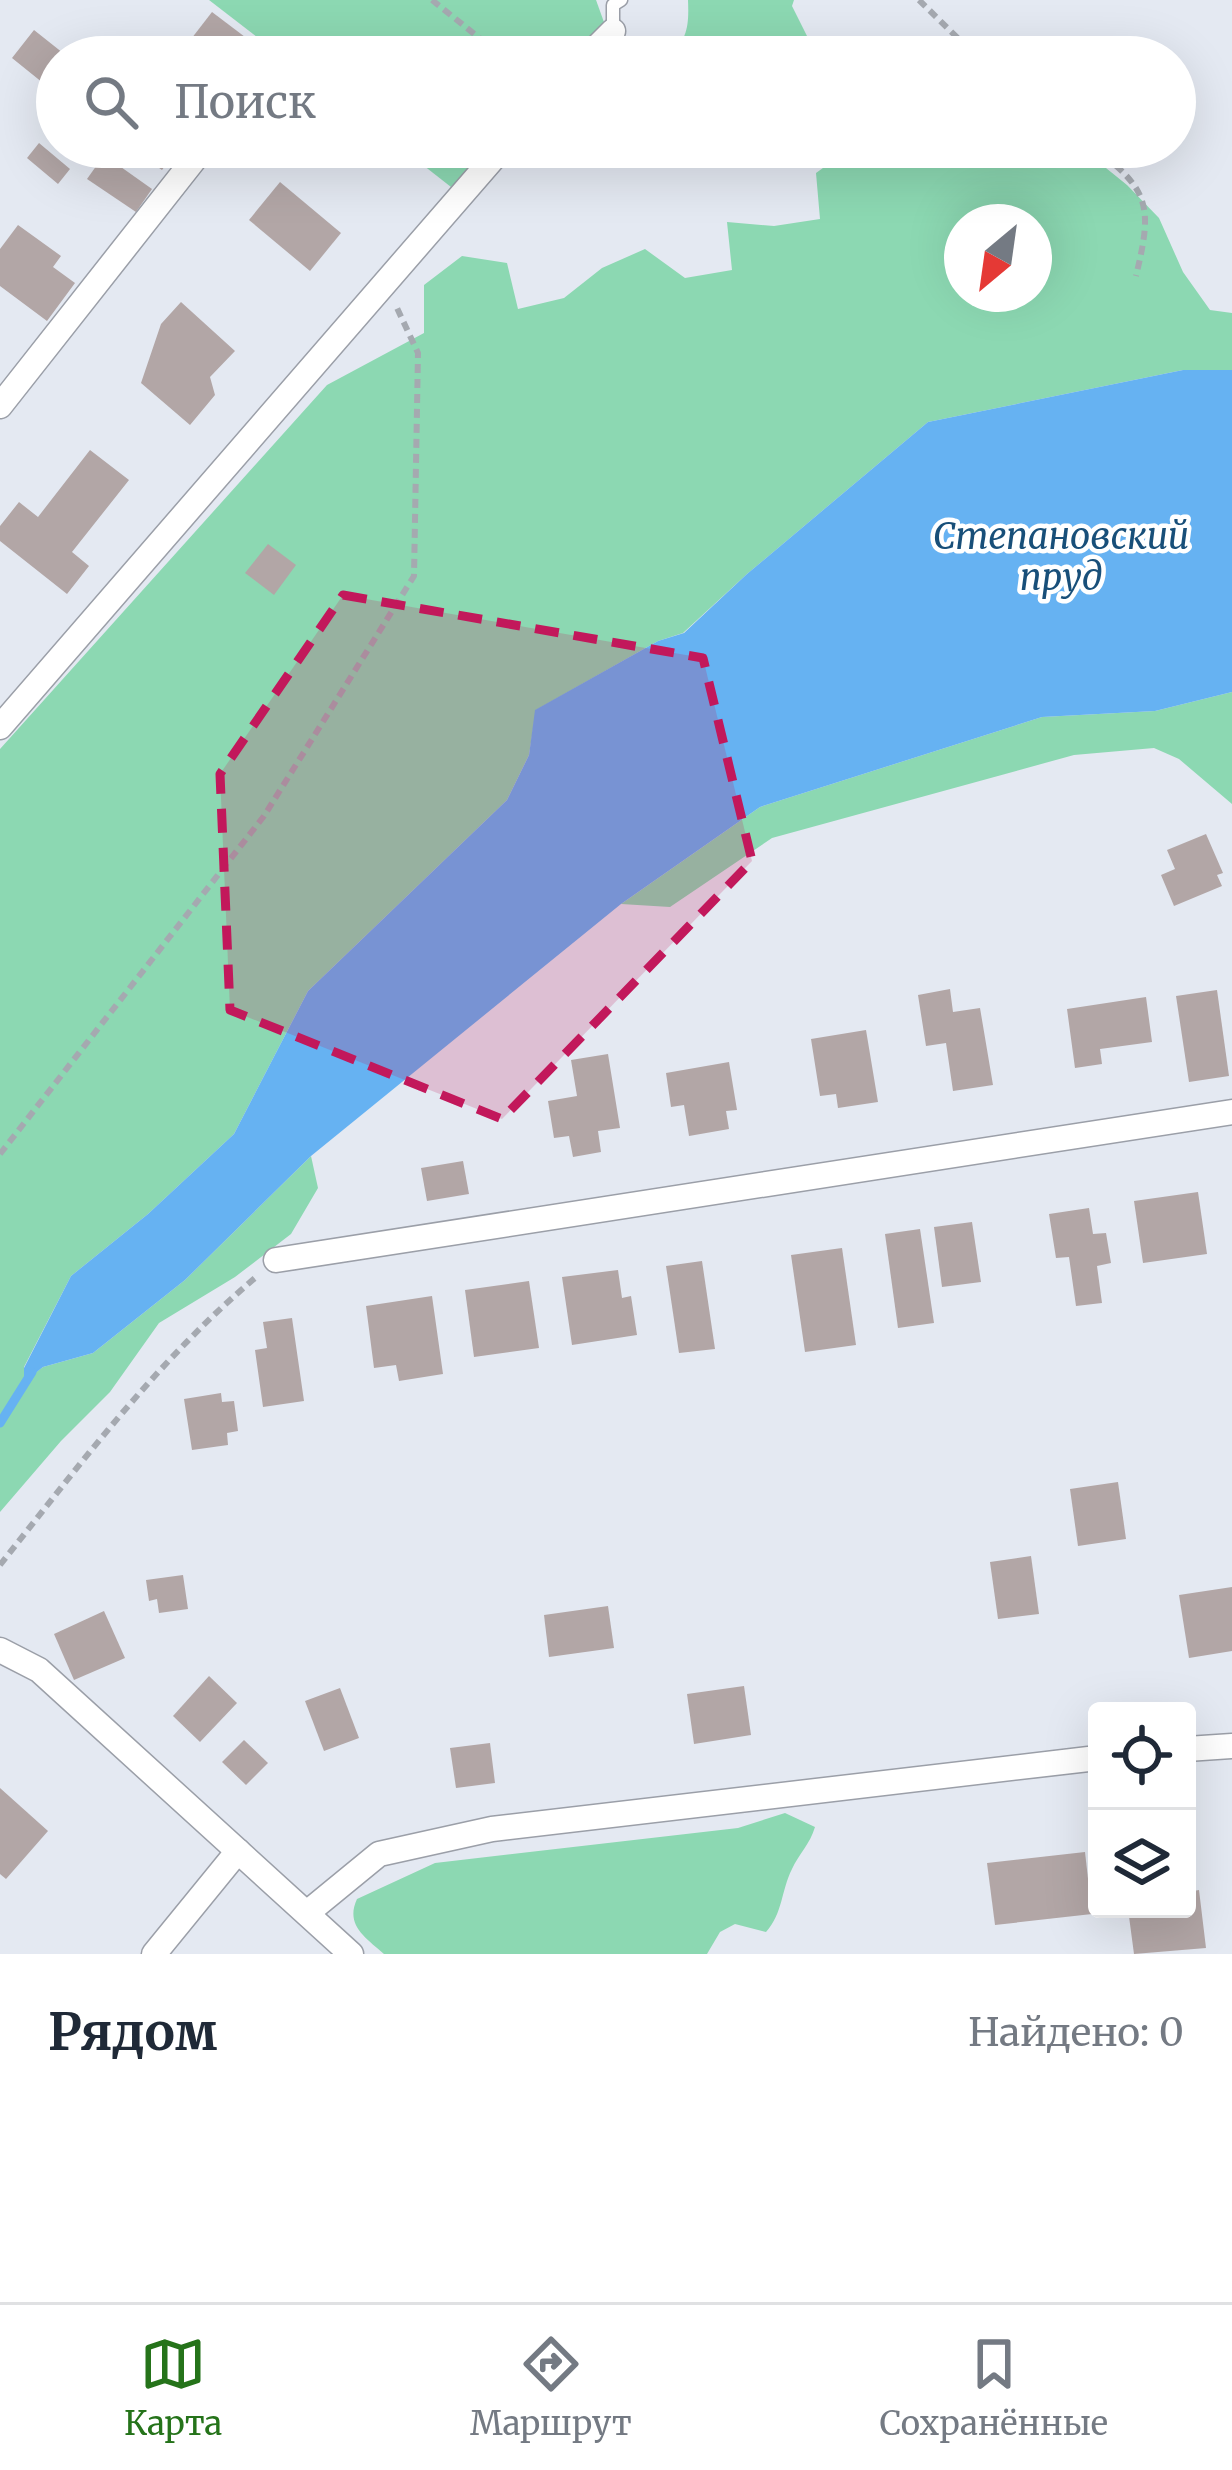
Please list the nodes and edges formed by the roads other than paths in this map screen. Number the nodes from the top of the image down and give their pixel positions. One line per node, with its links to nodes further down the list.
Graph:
1 (621, 0): 2 (lane)
2 (614, 31): 3 (street)
3 (609, 36)
4 (187, 168): 6 (street)
5 (485, 168): 7 (street)
6 (0, 406)
7 (0, 727)
8 (1232, 1112): 9 (street)
9 (276, 1260)
10 (0, 1650): 14 (street)
11 (1232, 1746): 12 (street)
12 (1196, 1748)
13 (1088, 1759): 15 (street)
14 (238, 1851): 15 (street); 16 (street)
15 (308, 1913): 17 (street)
16 (154, 1954)
17 (351, 1954)

